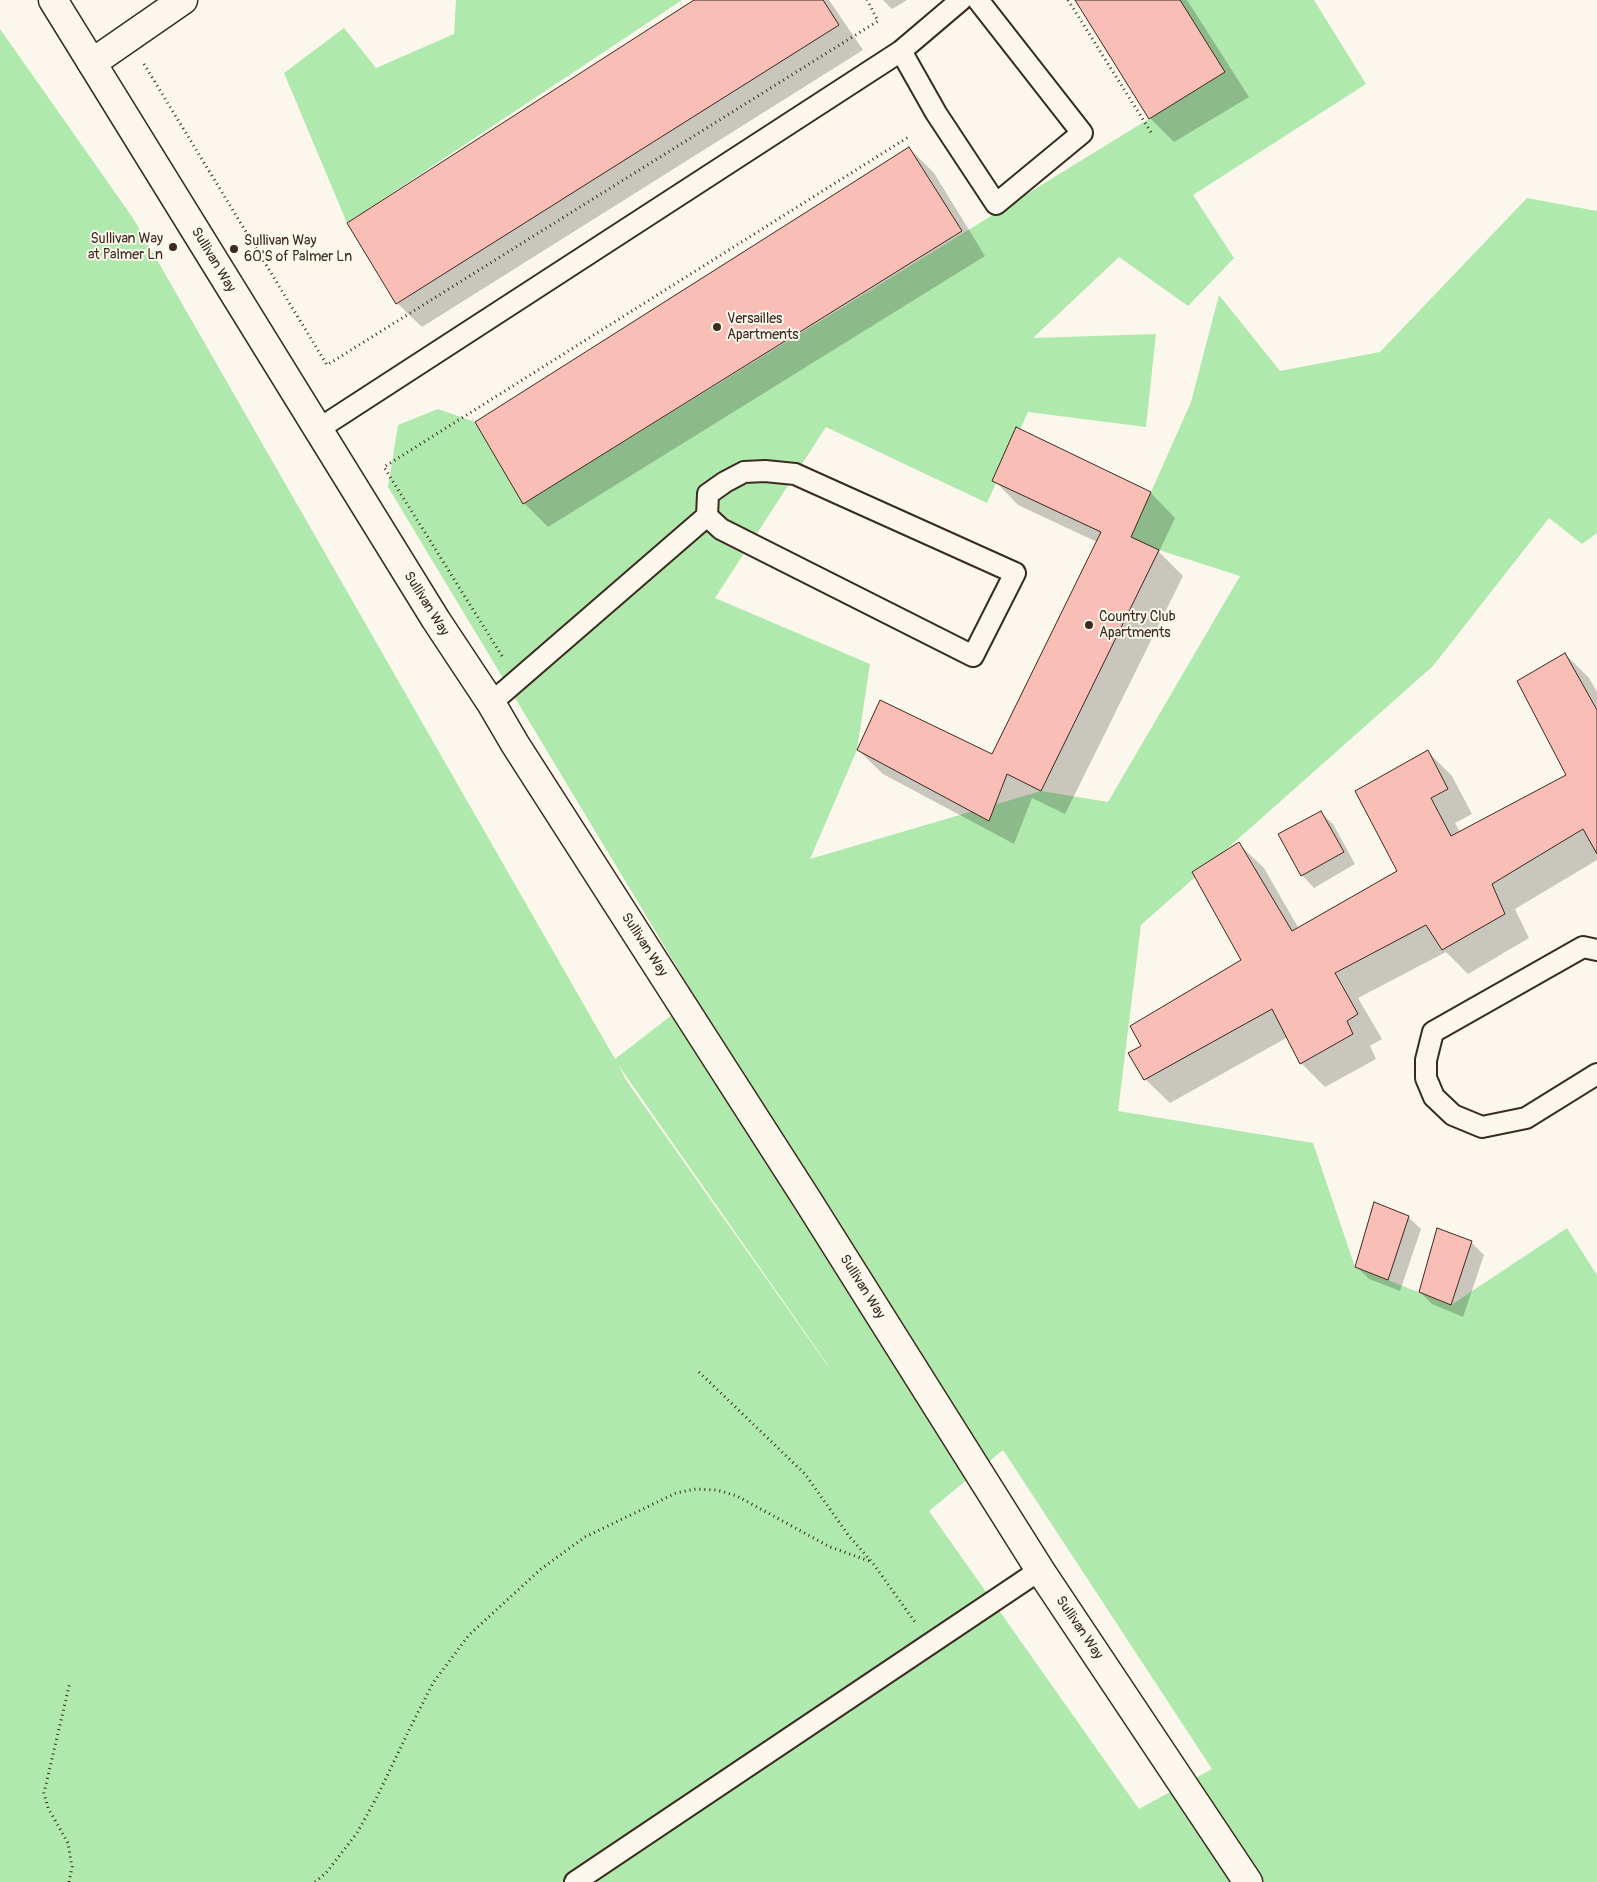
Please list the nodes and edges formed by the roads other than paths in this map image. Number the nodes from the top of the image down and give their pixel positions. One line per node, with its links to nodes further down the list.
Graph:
1 (53, 0): 6 (main road, Sullivan Way)
2 (183, 0): 6 (main road)
3 (961, 0): 5 (lane)
4 (978, 0): 5 (lane)
5 (901, 50): 7 (lane)
6 (92, 63): 7 (main road, Sullivan Way)
7 (317, 430): 9 (main road, Sullivan Way)
8 (706, 516): 8 (lane); 9 (lane)
9 (491, 704): 12 (main road, Sullivan Way)
10 (1597, 950): 11 (lane)
11 (1597, 1074)
12 (1040, 1570): 13 (lane); 14 (main road, Sullivan Way)
13 (575, 1882)
14 (1248, 1882)

